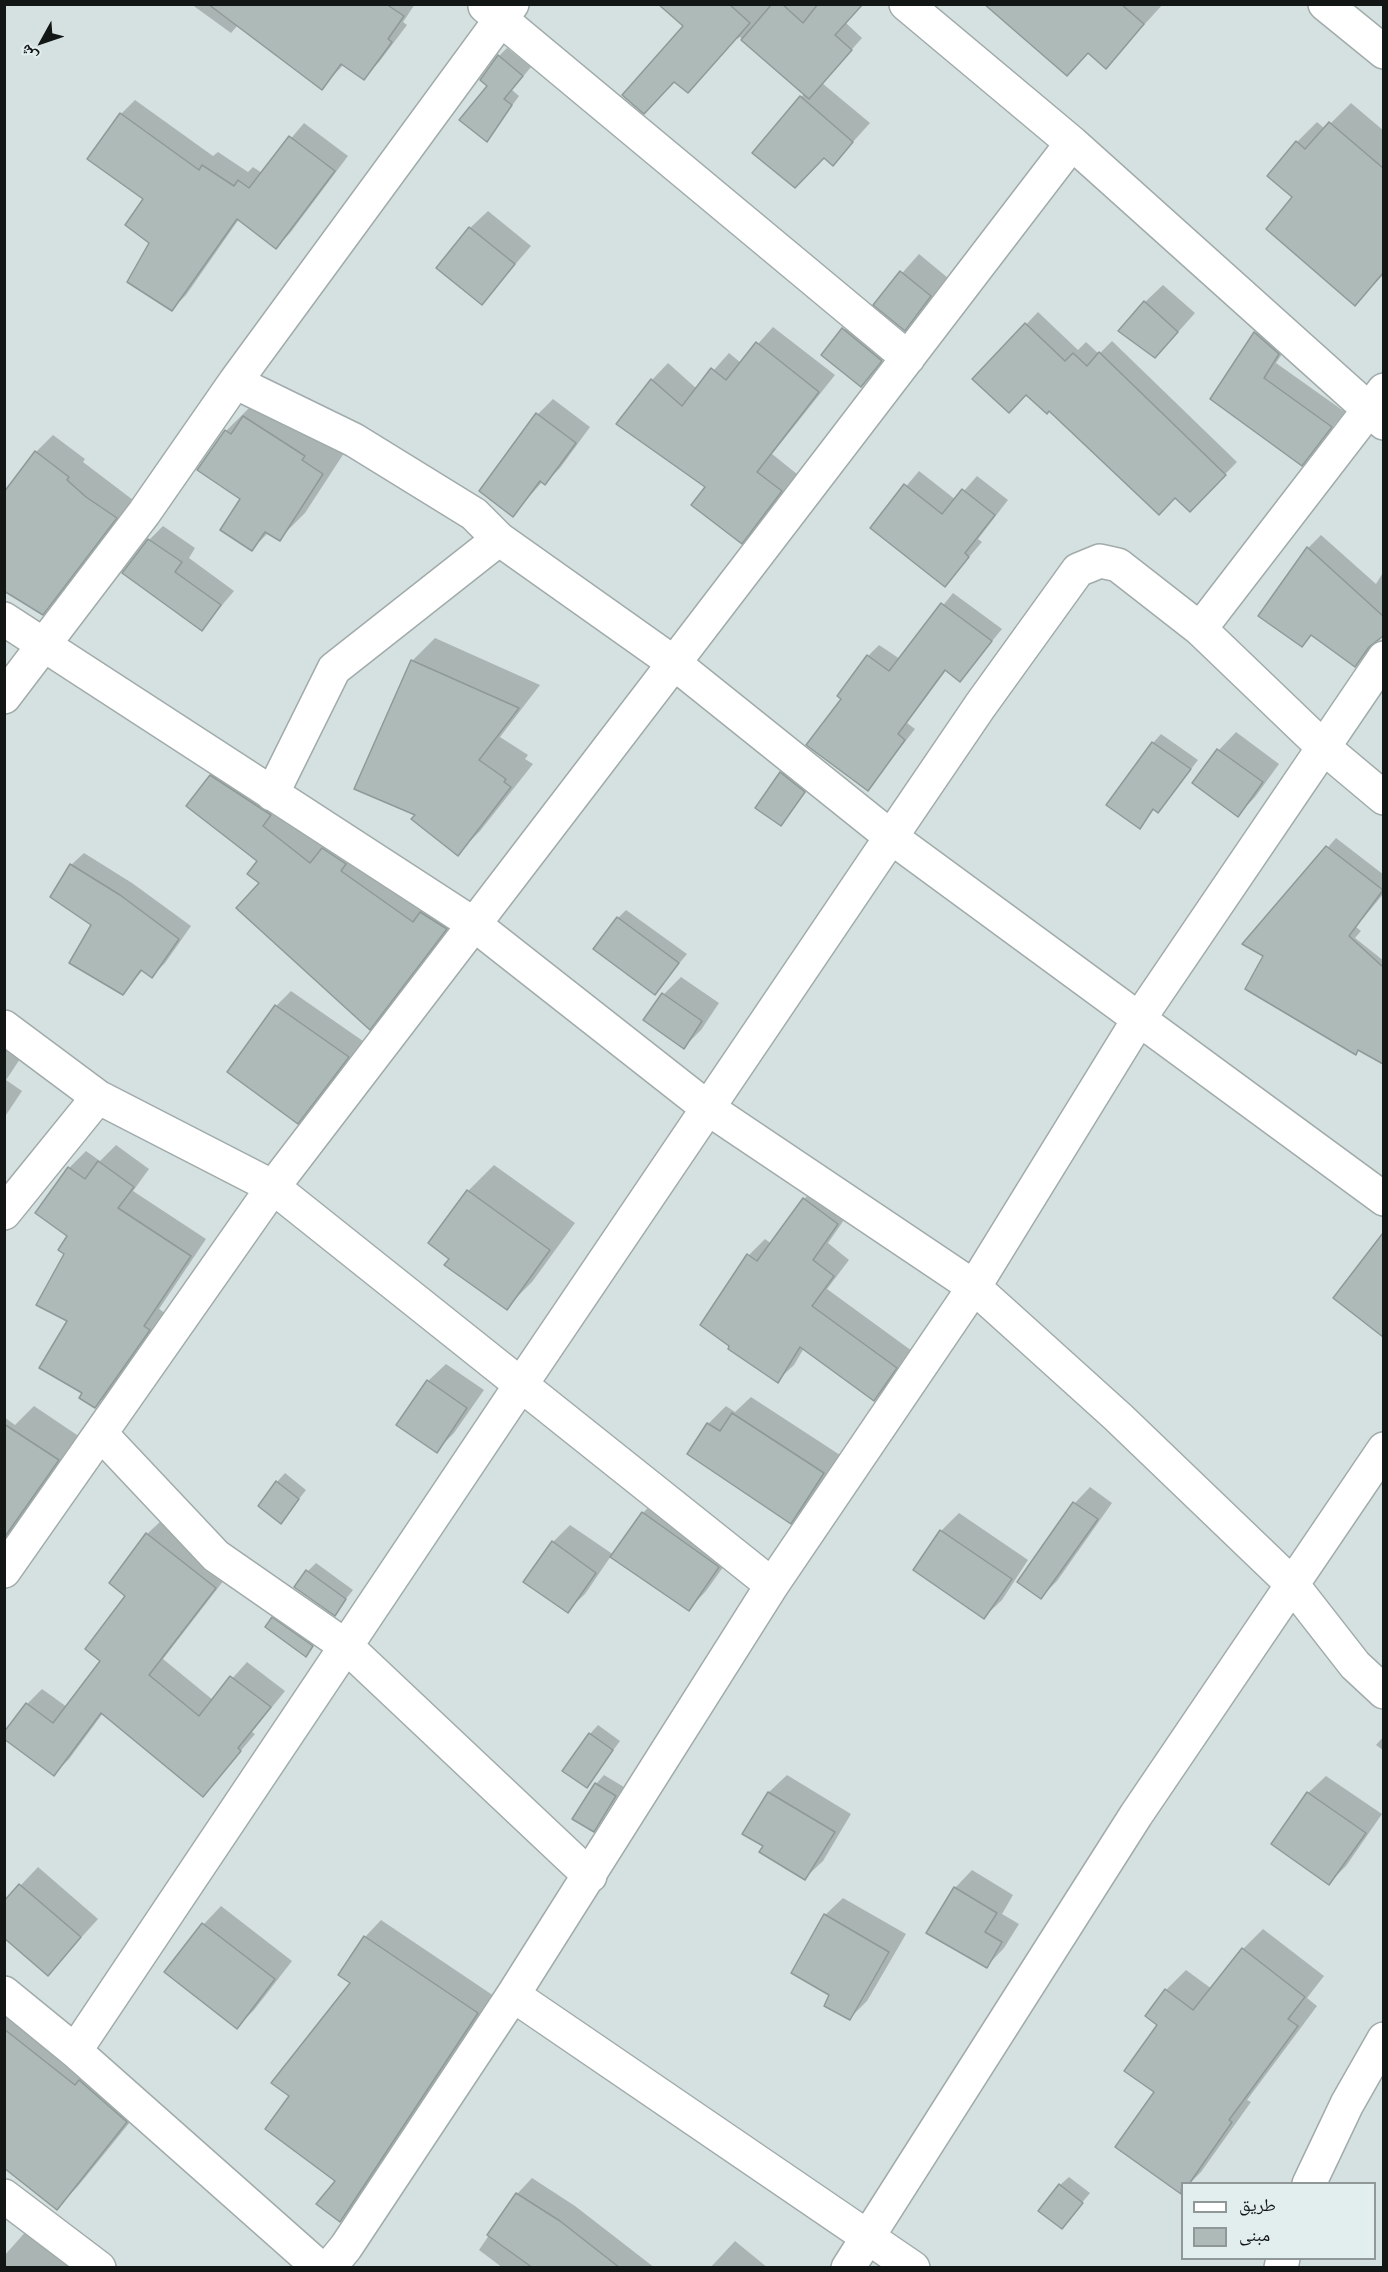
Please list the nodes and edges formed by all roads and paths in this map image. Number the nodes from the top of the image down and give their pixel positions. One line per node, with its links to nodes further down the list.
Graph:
1 (906, 4): 5 (street)
2 (1325, 4): 4 (street)
3 (499, 9): 6 (street); 7 (street)
4 (1383, 52)
5 (1072, 142): 6 (street); 8 (street)
6 (908, 358): 14 (street)
7 (235, 382): 9 (street); 12 (street)
8 (1379, 408): 11 (street)
9 (499, 539): 14 (street); 17 (street)
10 (4, 619): 12 (street)
11 (1200, 629): 16 (street); 19 (street)
12 (44, 646): 15 (street); 17 (street)
13 (1383, 658): 16 (street)
14 (674, 663): 19 (street); 20 (street)
15 (4, 698)
16 (1322, 746): 18 (street); 21 (street)
17 (272, 794): 20 (street)
18 (1383, 798)
19 (891, 837): 21 (street); 24 (street)
20 (475, 925): 24 (street); 25 (street)
21 (1139, 1019): 26 (street); 28 (street)
22 (4, 1027): 23 (street)
23 (98, 1097): 25 (street); 27 (street)
24 (709, 1109): 28 (street); 29 (street)
25 (273, 1186): 29 (street); 30 (street)
26 (1383, 1199)
27 (4, 1213)
28 (974, 1287): 33 (street); 34 (street)
29 (519, 1386): 34 (street); 35 (street)
30 (101, 1434): 32 (street); 35 (street)
31 (1383, 1449): 33 (street)
32 (4, 1571)
33 (1291, 1583): 36 (street); 44 (street)
34 (772, 1585): 37 (street)
35 (347, 1647): 37 (street); 41 (street)
36 (1383, 1692)
37 (590, 1876): 39 (street)
38 (4, 1993): 41 (street)
39 (513, 1995): 44 (street); 47 (street)
40 (1383, 2039): 42 (street)
41 (75, 2051): 46 (street)
42 (1310, 2182)
43 (4, 2196): 45 (street)
44 (870, 2236): 48 (street); 49 (street)
45 (99, 2268)
46 (320, 2268)
47 (329, 2268)
48 (848, 2268)
49 (913, 2268)

